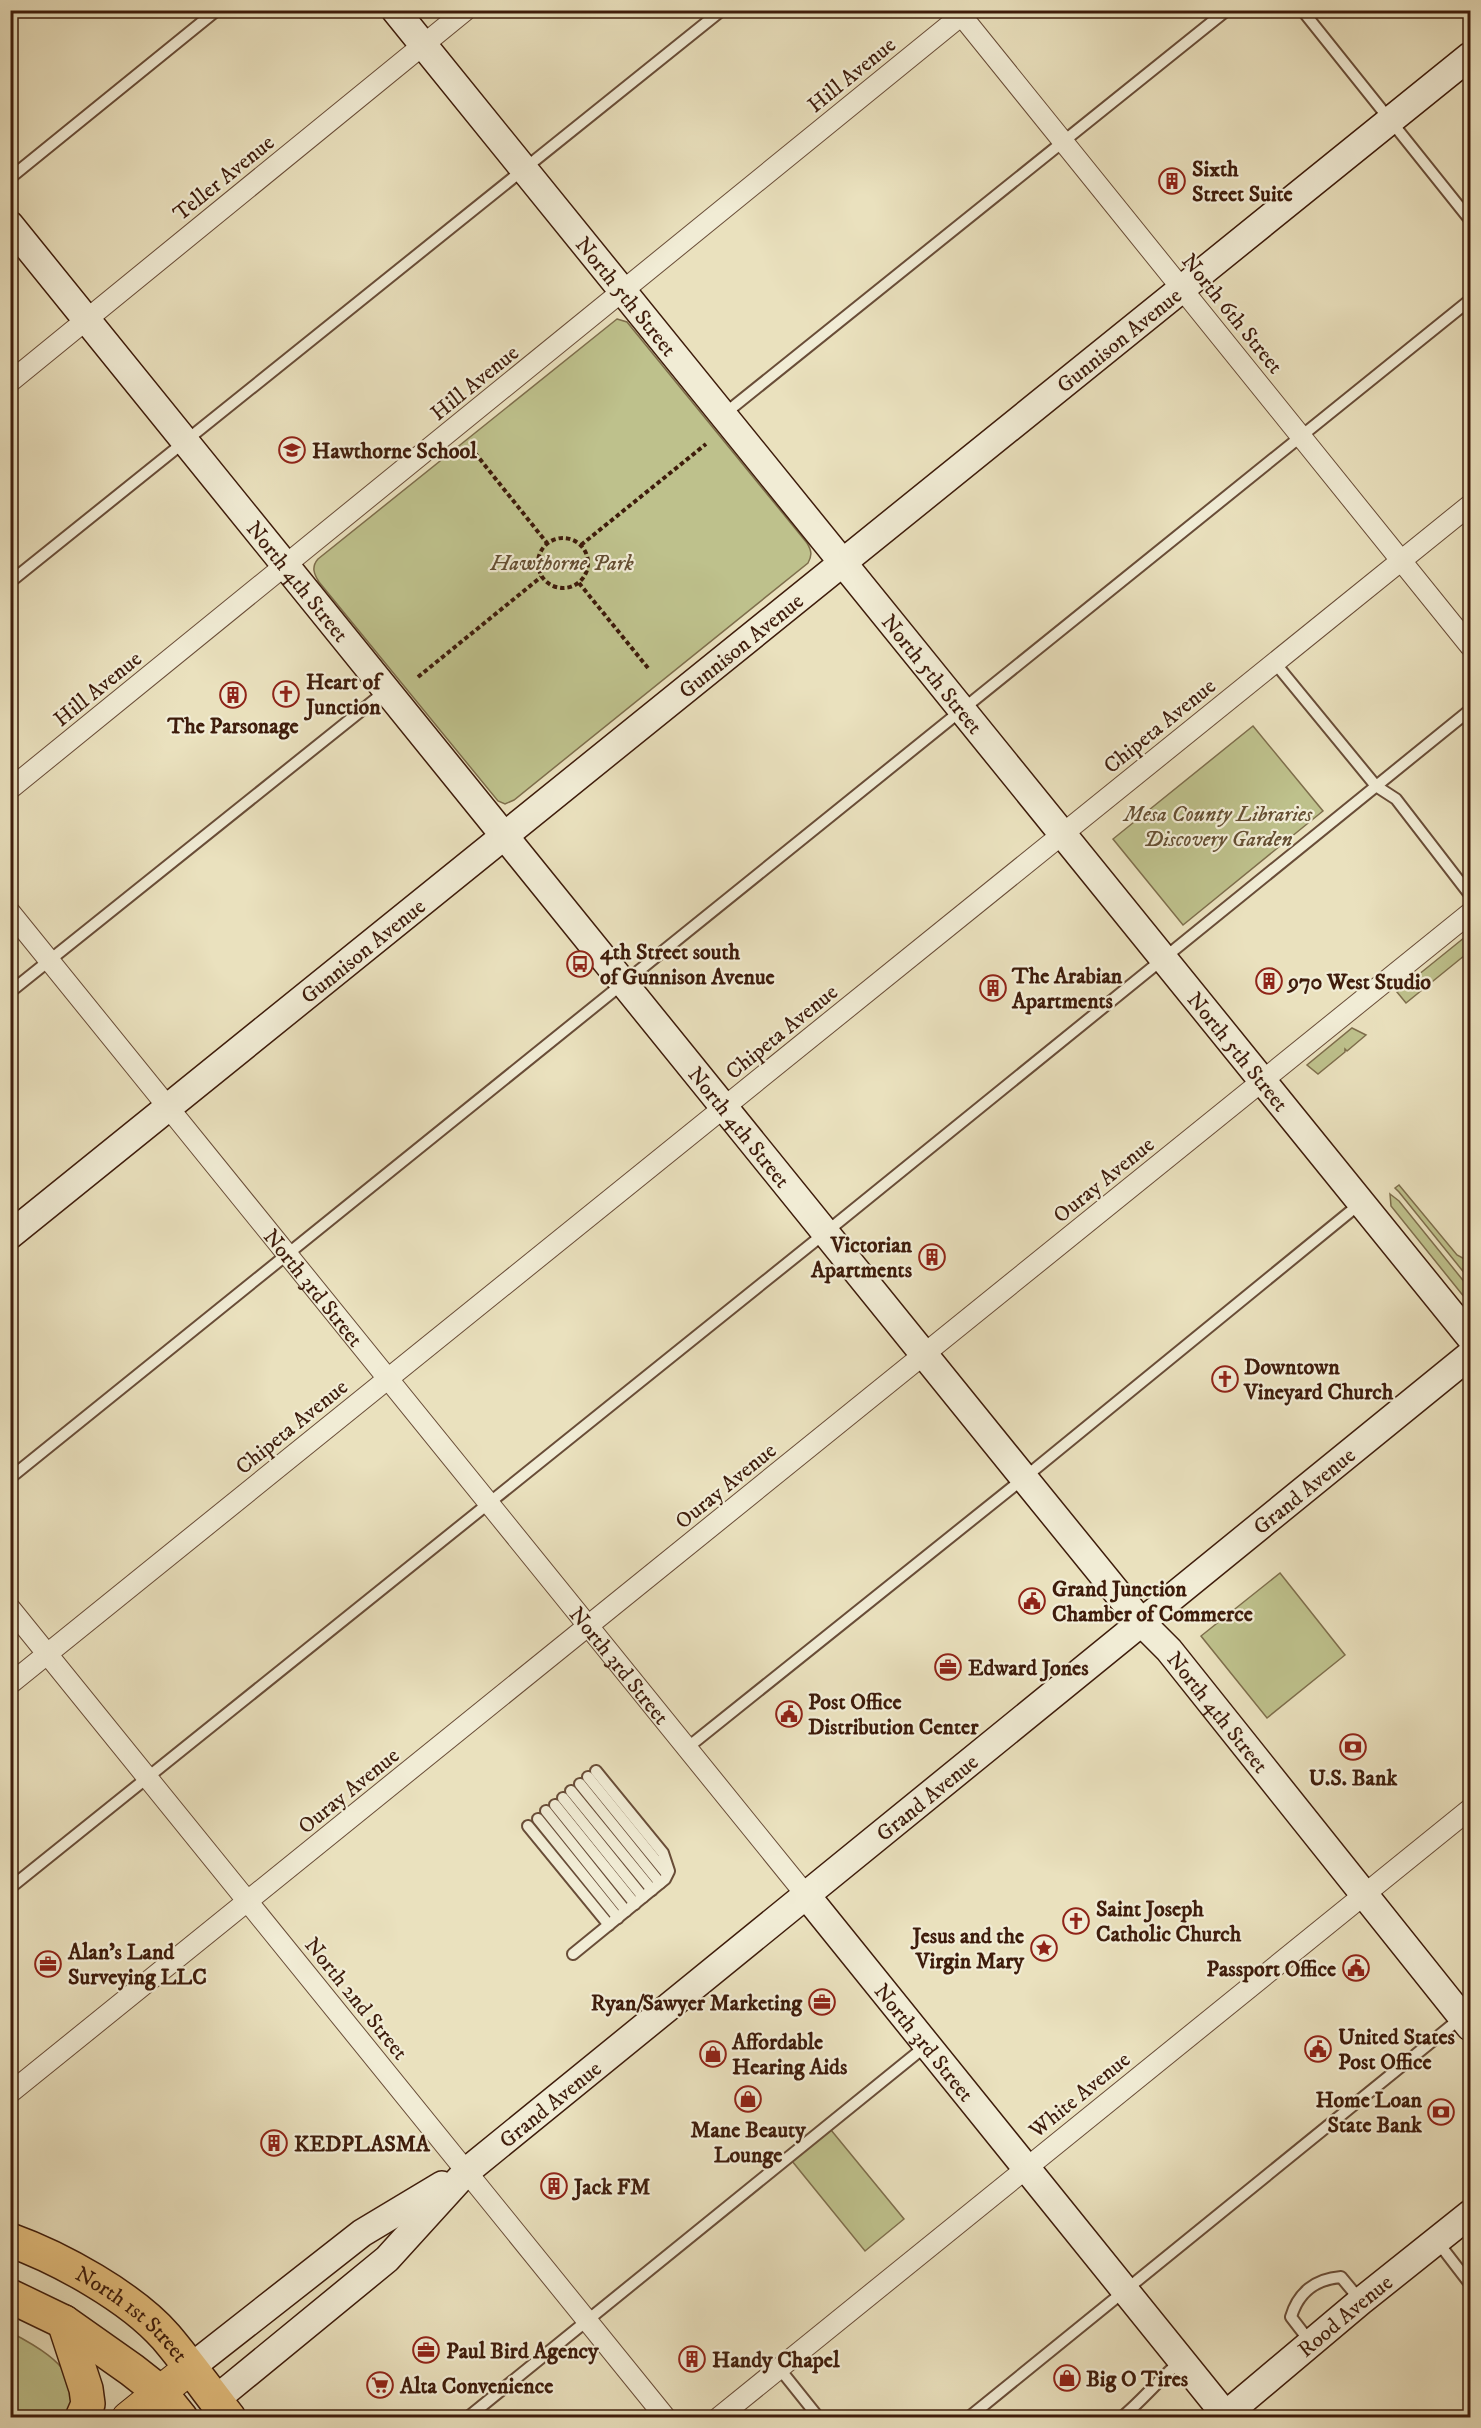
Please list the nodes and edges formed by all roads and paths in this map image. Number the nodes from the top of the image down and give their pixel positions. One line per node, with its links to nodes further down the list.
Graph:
1 (217, 10): 13 (lane)
2 (395, 10): 8 (street, North 5th Street)
3 (466, 10): 8 (street, Teller Avenue)
4 (722, 10): 12 (lane)
5 (1227, 10): 11 (lane)
6 (1302, 10): 10 (lane)
7 (962, 12): 11 (street, North 6th Street); 17 (street, Hill Avenue)
8 (423, 45): 12 (street, North 5th Street); 19 (street, Teller Avenue)
9 (1470, 56): 10 (street, Gunnison Avenue)
10 (1391, 121): 14 (lane); 16 (street, Gunnison Avenue)
11 (1063, 143): 16 (street, North 6th Street); 21 (lane)
12 (523, 170): 17 (street, North 5th Street); 23 (lane)
13 (10, 178)
14 (1470, 220)
15 (10, 225): 19 (street, North 4th Street)
16 (1183, 288): 22 (street, North 6th Street); 30 (street, Gunnison Avenue)
17 (622, 291): 21 (street, North 5th Street); 31 (street, Hill Avenue)
18 (1470, 300): 22 (lane)
19 (86, 320): 20 (street, Teller Avenue); 23 (street, North 4th Street)
20 (10, 382)
21 (723, 416): 30 (street, North 5th Street)
22 (1301, 436): 29 (street, North 6th Street); 40 (lane)
23 (185, 441): 31 (street, North 4th Street); 33 (lane)
24 (706, 444): 28 (path)
25 (475, 453): 27 (path)
26 (1470, 505): 29 (street, Chipeta Avenue)
27 (548, 543): 28 (path); 32 (path)
28 (581, 545): 34 (path)
29 (1402, 561): 35 (street, North 6th Street); 36 (street, Chipeta Avenue)
30 (843, 563): 40 (street, North 5th Street); 45 (street, Gunnison Avenue)
31 (287, 566): 39 (street, North 4th Street); 43 (street, Hill Avenue)
32 (541, 577): 34 (path); 38 (path)
33 (10, 582)
34 (579, 583): 37 (path)
35 (1470, 646)
36 (1275, 663): 42 (lane); 44 (street, Chipeta Avenue)
37 (648, 668)
38 (418, 677)
39 (387, 690): 45 (street, North 4th Street); 50 (lane)
40 (963, 710): 44 (street, North 5th Street); 51 (lane)
41 (1470, 710): 42 (lane)
42 (1376, 786): 46 (lane); 49 (lane)
43 (10, 789)
44 (1064, 834): 49 (street, North 5th Street); 55 (street, Chipeta Avenue)
45 (505, 836): 51 (street, North 4th Street); 54 (street, Gunnison Avenue)
46 (1470, 895)
47 (10, 912): 50 (street, North 3rd Street)
48 (1470, 913): 53 (street, Ouray Avenue)
49 (1163, 959): 53 (street, North 5th Street); 57 (lane)
50 (50, 960): 52 (lane); 54 (street, North 3rd Street)
51 (624, 984): 55 (street, North 4th Street); 59 (lane)
52 (10, 992)
53 (1263, 1080): 56 (street, North 5th Street); 61 (street, Ouray Avenue)
54 (168, 1108): 58 (street, Gunnison Avenue); 59 (street, North 3rd Street)
55 (724, 1108): 57 (street, North 4th Street); 63 (street, Chipeta Avenue)
56 (1362, 1202): 60 (street, North 5th Street); 65 (lane)
57 (825, 1233): 61 (street, North 4th Street); 66 (lane)
58 (10, 1235)
59 (288, 1255): 63 (street, North 3rd Street); 64 (lane)
60 (1470, 1336)
61 (924, 1355): 65 (street, North 4th Street); 69 (street, Ouray Avenue)
62 (1470, 1355): 68 (street, Grand Avenue)
63 (388, 1379): 66 (street, North 3rd Street); 70 (street, Chipeta Avenue)
64 (10, 1478)
65 (1024, 1478): 68 (street, North 4th Street); 72 (lane)
66 (488, 1503): 69 (street, North 3rd Street); 73 (lane)
67 (10, 1608): 70 (street, North 2nd Street)
68 (1141, 1622): 78 (street, North 4th Street); 79 (street, Grand Avenue)
69 (588, 1626): 72 (street, North 3rd Street); 81 (street, Ouray Avenue)
70 (48, 1654): 71 (street, Chipeta Avenue); 73 (street, North 2nd Street)
71 (10, 1684)
72 (687, 1748): 79 (street, North 3rd Street)
73 (148, 1778): 77 (lane); 81 (street, North 2nd Street)
74 (567, 1794): 80 (lane); 80 (lane); 80 (lane); 80 (lane)
75 (1470, 1809): 78 (street, White Avenue)
76 (528, 1826): 80 (lane)
77 (10, 1888)
78 (1365, 1894): 83 (street, North 4th Street); 86 (street, White Avenue)
79 (806, 1895): 84 (street, North 3rd Street); 87 (street, Grand Avenue)
80 (639, 1900): 82 (lane)
81 (248, 1901): 85 (street, Ouray Avenue); 87 (street, North 2nd Street)
82 (573, 1954)
83 (1467, 2022): 92 (lane)
84 (927, 2045): 86 (street, North 3rd Street); 95 (lane)
85 (10, 2093)
86 (1027, 2167): 92 (street, North 3rd Street); 100 (street, White Avenue)
87 (466, 2171): 95 (street, North 2nd Street); 99 (street, Grand Avenue); 102 (street, Grand Avenue)
88 (1470, 2214): 90 (street, Rood Avenue)
89 (10, 2240): 99 (highway, North 1st Street)
90 (1437, 2241): 91 (lane); 94 (street, Rood Avenue)
91 (1470, 2284)
92 (1125, 2290): 98 (street, North 3rd Street); 111 (lane)
93 (10, 2296): 96 (highway, North 1st Street)
94 (1361, 2301): 97 (street, Rood Avenue); 97 (lane)
95 (586, 2319): 107 (lane); 108 (street, North 2nd Street)
96 (64, 2322): 101 (highway, North 1st Street); 104 (highway)
97 (1312, 2344): 103 (street, Rood Avenue)
98 (1182, 2360): 103 (street, North 3rd Street); 112 (lane)
99 (190, 2368): 101 (main road); 102 (highway, North 1st Street)
100 (778, 2368): 109 (street, White Avenue); 110 (lane)
101 (160, 2392): 105 (main road); 106 (highway, North 1st Street)
102 (213, 2412)
103 (1226, 2417)
104 (82, 2418)
105 (128, 2418)
106 (181, 2418)
107 (467, 2418)
108 (666, 2418)
109 (717, 2418)
110 (819, 2418)
111 (968, 2418)
112 (1120, 2418)

